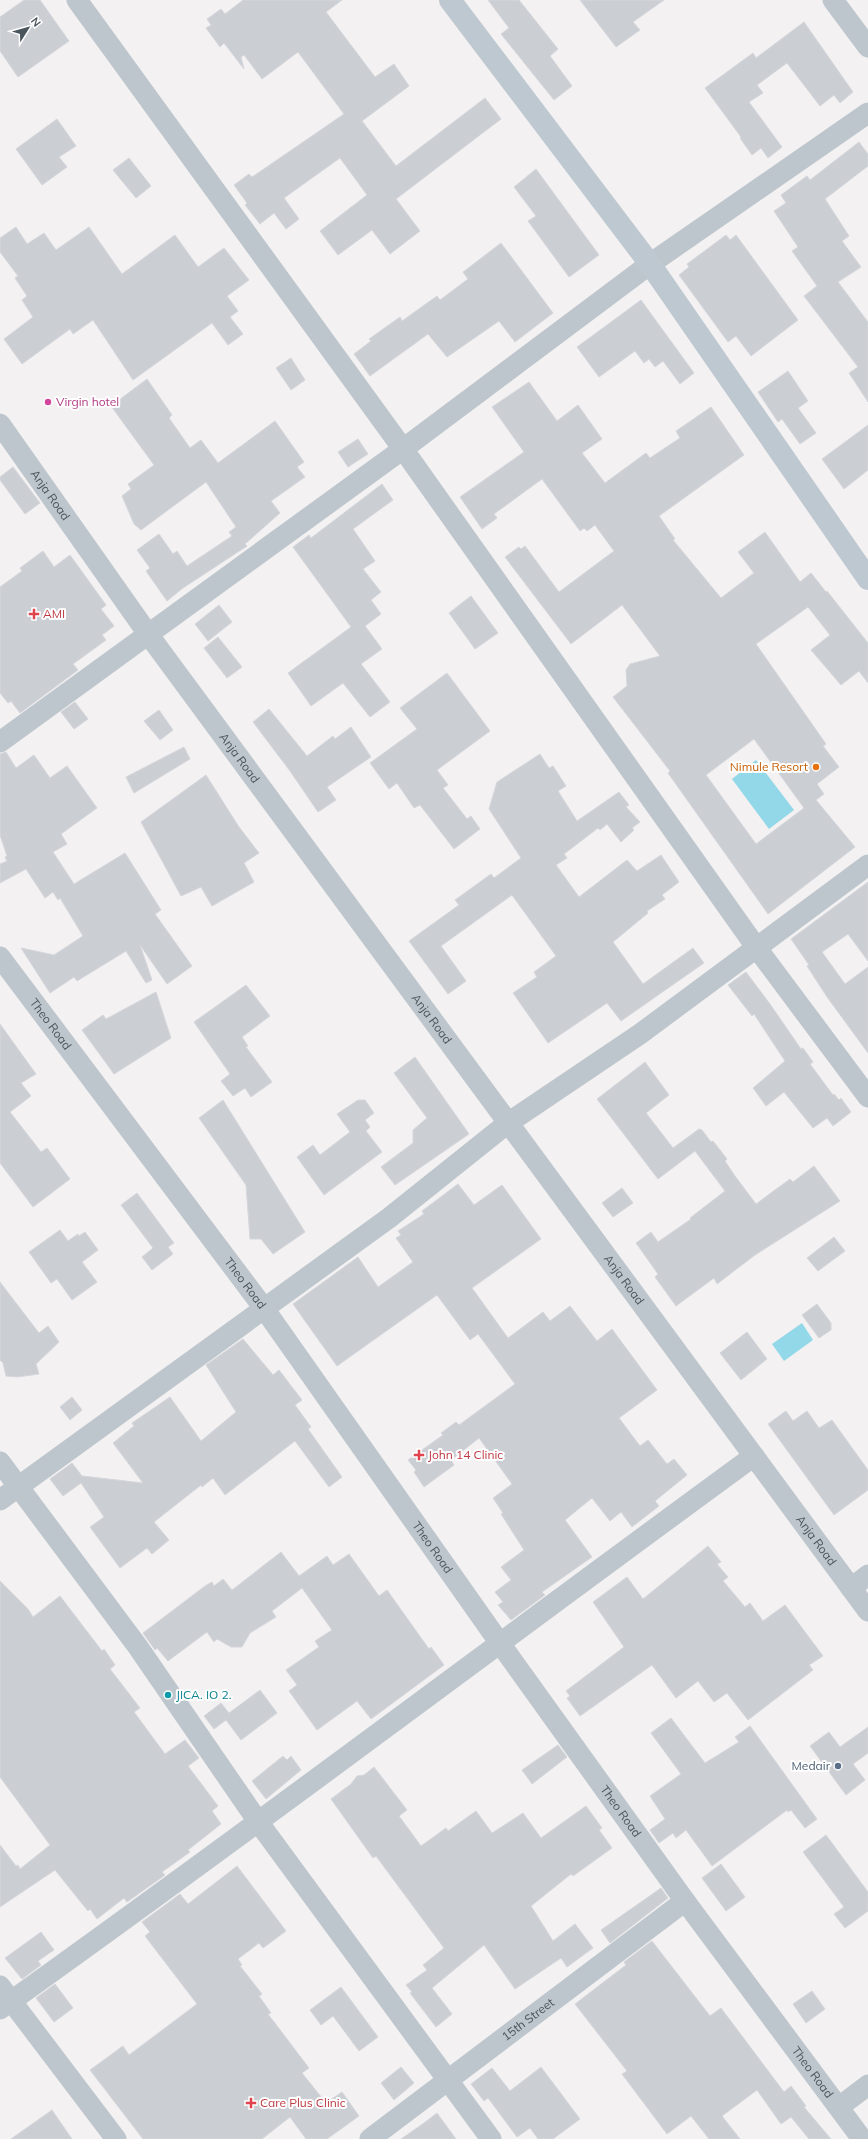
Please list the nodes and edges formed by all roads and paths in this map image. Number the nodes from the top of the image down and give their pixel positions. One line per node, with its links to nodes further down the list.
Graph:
1 (77, 0): 8 (street)
2 (450, 0): 6 (street)
3 (833, 0): 4 (street)
4 (868, 47)
5 (868, 113): 6 (street)
6 (650, 264): 8 (street); 9 (street)
7 (0, 424): 10 (street, Anja Road)
8 (403, 449): 10 (street); 13 (street)
9 (868, 579)
10 (148, 634): 11 (street); 16 (street, Anja Road)
11 (0, 742)
12 (868, 865): 13 (street)
13 (756, 946): 15 (street); 16 (street)
14 (0, 957): 17 (street, Theo Road)
15 (868, 1097)
16 (508, 1123): 17 (street); 18 (street, Anja Road)
17 (263, 1307): 20 (street); 25 (street, Theo Road)
18 (754, 1456): 23 (street, Anja Road); 25 (street)
19 (0, 1462): 20 (street)
20 (18, 1487): 21 (street); 26 (street)
21 (0, 1500)
22 (868, 1575): 23 (street)
23 (851, 1588): 24 (street, Anja Road)
24 (868, 1611)
25 (499, 1642): 26 (street); 27 (street, Theo Road)
26 (259, 1823): 28 (street); 29 (street)
27 (685, 1901): 29 (street, 15th Street); 31 (street, Theo Road)
28 (4, 1999): 32 (street)
29 (448, 2080): 33 (street, 15th Street); 34 (street)
30 (868, 2085): 31 (street)
31 (839, 2107): 35 (street, Theo Road)
32 (116, 2139)
33 (370, 2139)
34 (491, 2139)
35 (862, 2139)

